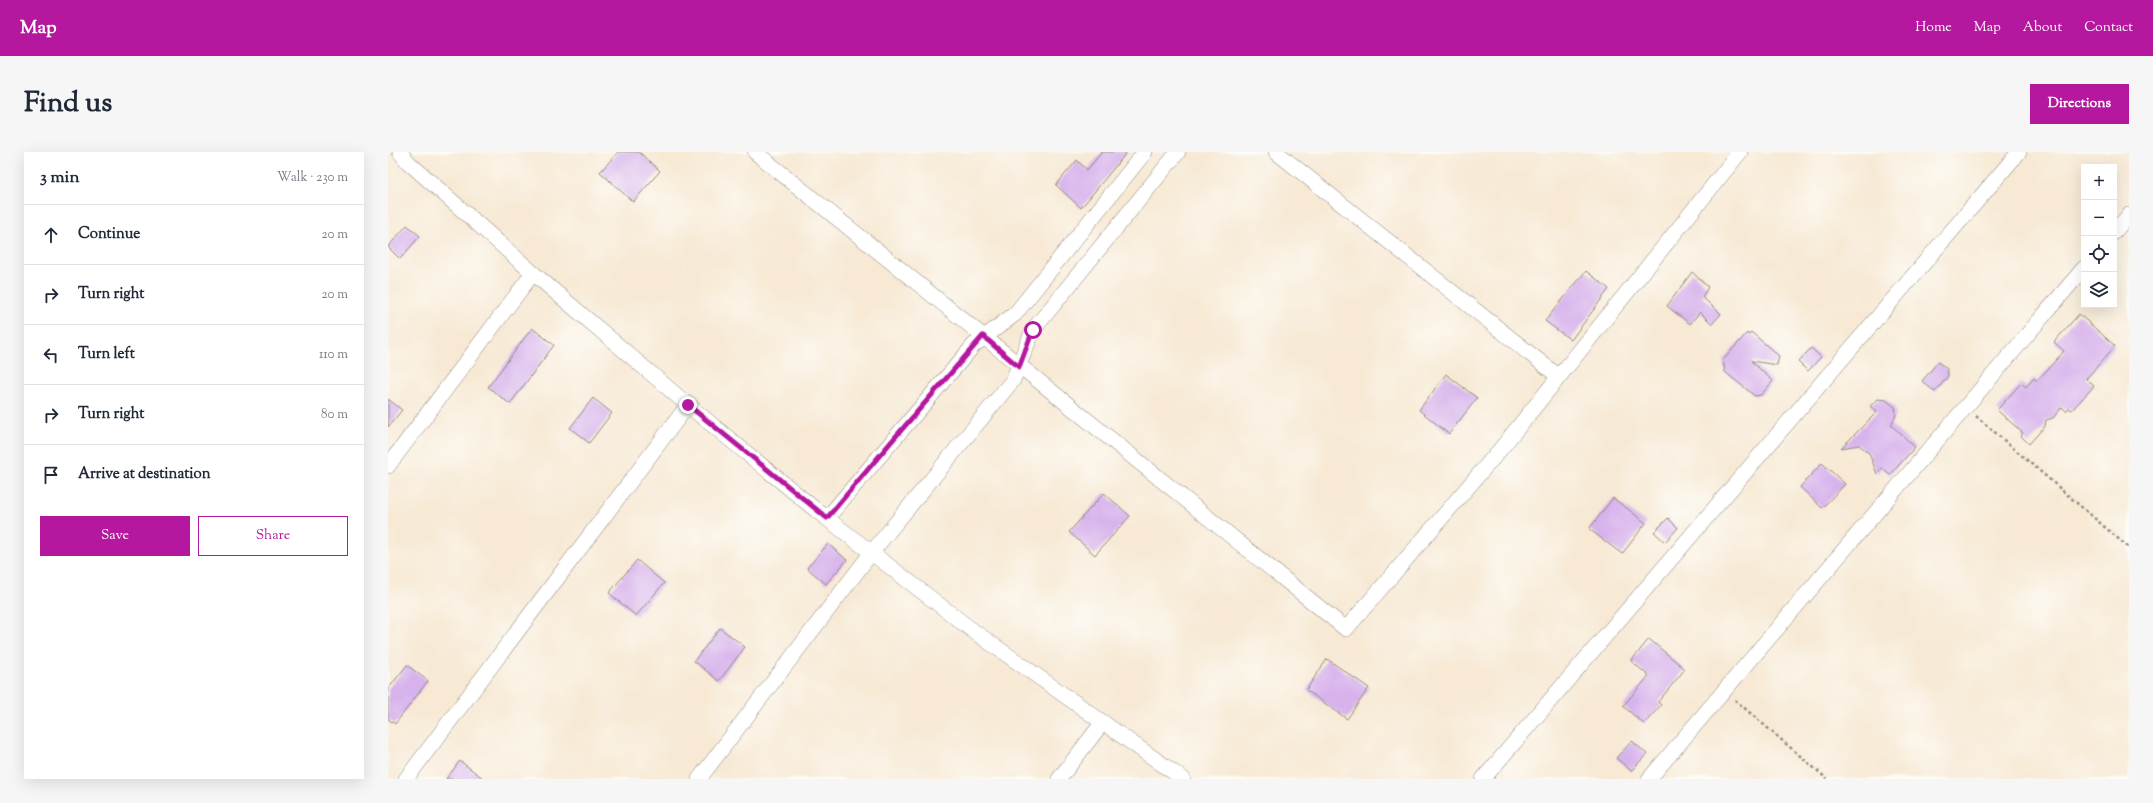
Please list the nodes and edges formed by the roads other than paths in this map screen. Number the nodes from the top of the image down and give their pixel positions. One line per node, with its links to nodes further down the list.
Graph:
1 (400, 152): 11 (street)
2 (755, 152): 12 (street)
3 (1145, 152): 12 (street)
4 (1178, 152): 13 (street)
5 (1276, 152): 14 (street)
6 (1740, 152): 14 (street)
7 (2019, 152): 24 (street)
8 (2129, 215): 9 (street)
9 (2117, 229)
10 (2081, 272): 25 (street)
11 (533, 273): 15 (street); 16 (street)
12 (983, 336): 13 (street); 17 (street)
13 (1019, 367): 14 (street); 18 (street)
14 (1558, 376)
15 (688, 405): 17 (street); 20 (street)
16 (388, 466)
17 (827, 518): 18 (street)
18 (872, 552): 19 (street); 21 (street)
19 (1103, 722): 22 (street); 23 (street)
20 (406, 779)
21 (700, 779)
22 (1059, 779)
23 (1183, 779)
24 (1483, 779)
25 (1648, 779)

